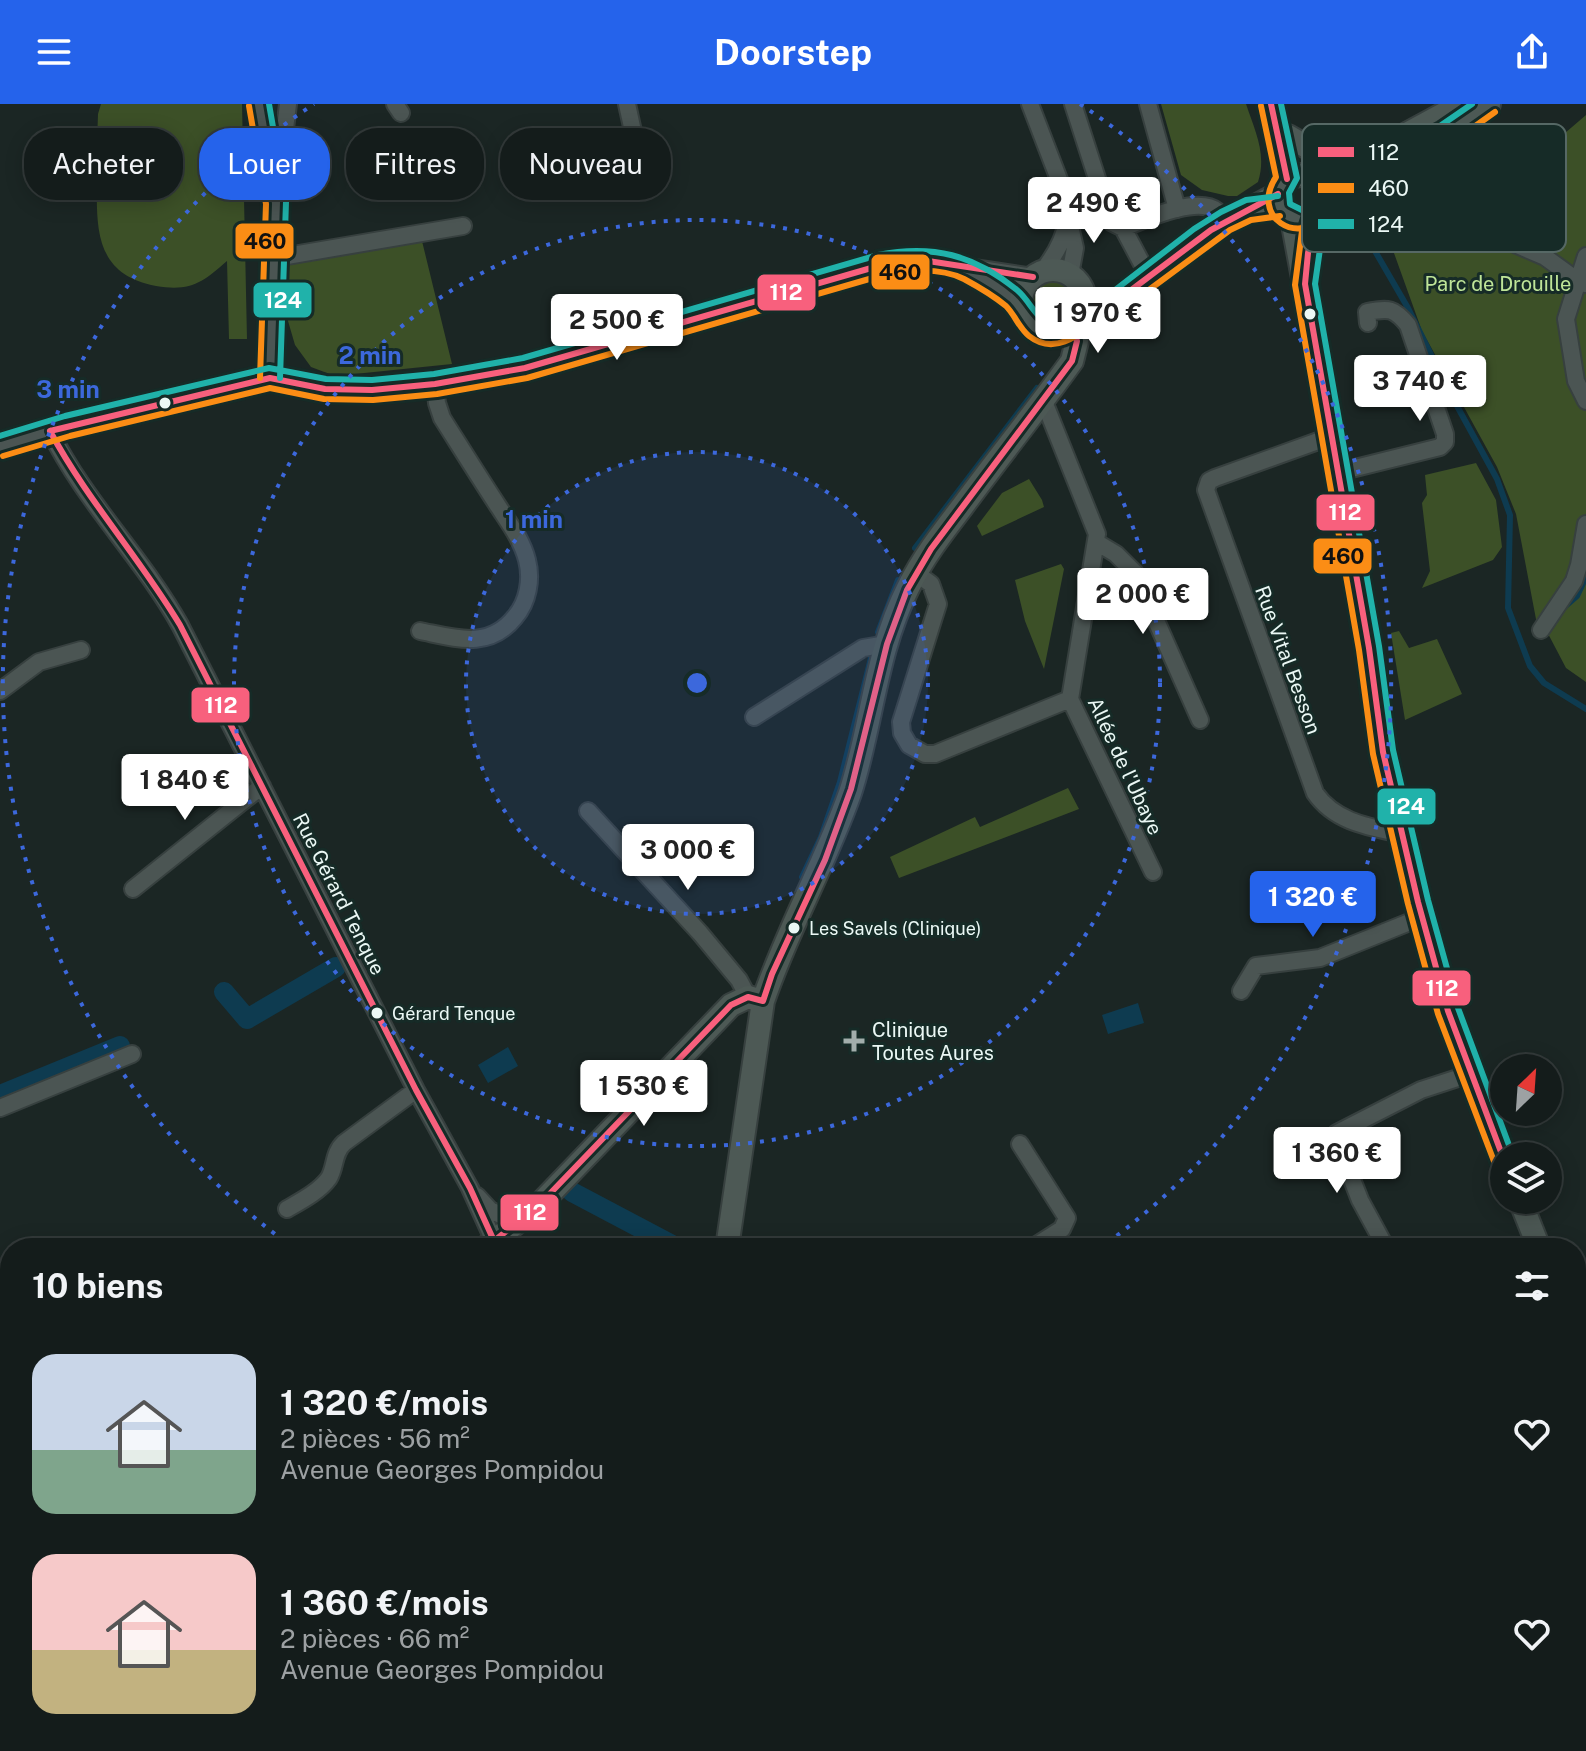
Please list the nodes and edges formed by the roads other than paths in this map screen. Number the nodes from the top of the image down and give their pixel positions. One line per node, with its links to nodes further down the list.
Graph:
1 (259, 104): 12 (street)
2 (288, 104): 13 (street)
3 (627, 104): 14 (street)
4 (1030, 104): 22 (street)
5 (1073, 104): 25 (street)
6 (1148, 104): 21 (street)
7 (1272, 104): 15 (street); 19 (street)
8 (1462, 104): 10 (street)
9 (1489, 104): 11 (street)
10 (1425, 124)
11 (1461, 124)
12 (263, 126): 13 (street); 20 (street)
13 (287, 126): 20 (street)
14 (632, 128)
15 (1288, 136): 16 (street); 19 (street)
16 (1302, 144)
17 (1302, 193): 19 (street)
18 (1302, 194): 19 (street)
19 (1299, 195): 23 (street); 26 (street)
20 (276, 203): 30 (street)
21 (1177, 209): 23 (street); 25 (street)
22 (1068, 217): 32 (street); 34 (street)
23 (1225, 221): 33 (street)
24 (463, 226): 30 (street)
25 (1123, 228): 33 (street)
26 (1302, 240)
27 (1303, 252): 47 (street)
28 (1533, 252): 35 (street)
29 (1586, 256): 35 (street)
30 (275, 258): 42 (street)
31 (962, 267): 32 (street); 37 (street); 43 (street)
32 (1037, 275): 34 (street); 37 (street)
33 (1149, 277): 36 (street)
34 (1075, 280): 36 (street); 38 (street)
35 (1582, 283): 45 (street)
36 (1126, 296): 38 (street)
37 (1021, 307): 40 (street)
38 (1078, 319): 40 (street); 41 (street)
39 (1368, 323): 49 (street)
40 (1050, 334): 41 (street)
41 (1064, 372): 44 (street)
42 (270, 378): 43 (street); 46 (street)
43 (435, 384): 54 (street)
44 (1043, 399): 51 (street, Allée de l'Ubaye); 52 (street)
45 (1586, 401)
46 (50, 431): 48 (street); 61 (street, Rue Gérard Tenque)
47 (1332, 436): 49 (street); 63 (street, Rue Vital Besson)
48 (0, 446)
49 (1339, 472): 63 (street)
50 (1586, 524): 53 (street)
51 (1096, 542): 58 (street, Allée de l'Ubaye); 60 (street)
52 (916, 573): 55 (street); 58 (street)
53 (1541, 630)
54 (420, 631)
55 (887, 644): 59 (street); 68 (street)
56 (81, 650): 57 (street)
57 (0, 691)
58 (1070, 699): 64 (street, Allée de l'Ubaye)
59 (754, 717)
60 (1200, 720)
61 (262, 786): 65 (street); 71 (street, Rue Gérard Tenque)
62 (588, 811): 68 (street)
63 (1402, 834): 66 (street)
64 (1153, 872)
65 (133, 889)
66 (1422, 917): 67 (street); 70 (street)
67 (1241, 991)
68 (755, 999): 78 (street); 81 (street)
69 (132, 1054): 72 (street)
70 (1470, 1074): 73 (street); 83 (street)
71 (416, 1090): 75 (street, Rue Gérard Tenque); 76 (street)
72 (0, 1108)
73 (1497, 1142)
74 (1020, 1144): 82 (street)
75 (470, 1188): 78 (street, Rue Gérard Tenque); 79 (street, Rue Gérard Tenque)
76 (287, 1209)
77 (1526, 1214): 84 (street)
78 (518, 1223): 80 (street)
79 (488, 1238)
80 (498, 1238)
81 (728, 1238)
82 (1048, 1238)
83 (1381, 1238)
84 (1535, 1238)

